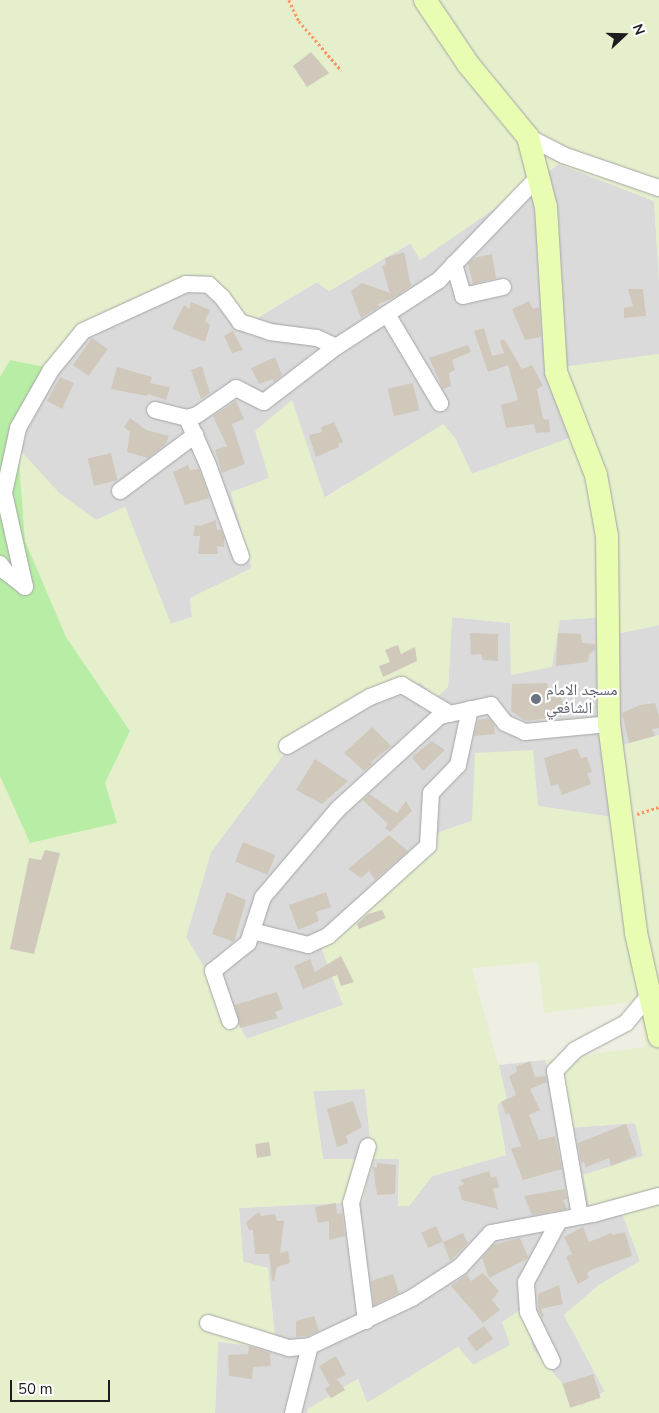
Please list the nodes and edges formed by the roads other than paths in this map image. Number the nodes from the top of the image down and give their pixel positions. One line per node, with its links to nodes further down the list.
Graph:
1 (425, 0): 2 (street)
2 (528, 137): 3 (street); 4 (street)
3 (538, 177): 5 (street); 18 (street)
4 (659, 188)
5 (454, 264): 6 (street); 7 (street)
6 (503, 287)
7 (387, 314): 8 (street); 9 (street)
8 (336, 347): 11 (street); 15 (street)
9 (440, 403)
10 (155, 410): 11 (street)
11 (187, 418): 12 (street)
12 (195, 435): 13 (street); 14 (street)
13 (120, 491)
14 (241, 556)
15 (0, 564)
16 (470, 709): 17 (street); 18 (street); 20 (street)
17 (450, 714): 19 (street); 20 (street)
18 (609, 724): 21 (street)
19 (288, 746)
20 (252, 931): 22 (street)
21 (650, 996): 23 (street); 26 (street)
22 (230, 1021)
23 (659, 1036)
24 (368, 1146): 28 (street)
25 (659, 1196): 26 (street)
26 (580, 1216): 27 (street)
27 (559, 1221): 28 (street); 31 (street)
28 (366, 1321): 30 (street)
29 (208, 1323): 30 (street)
30 (310, 1346): 32 (street)
31 (552, 1361)
32 (293, 1413)

